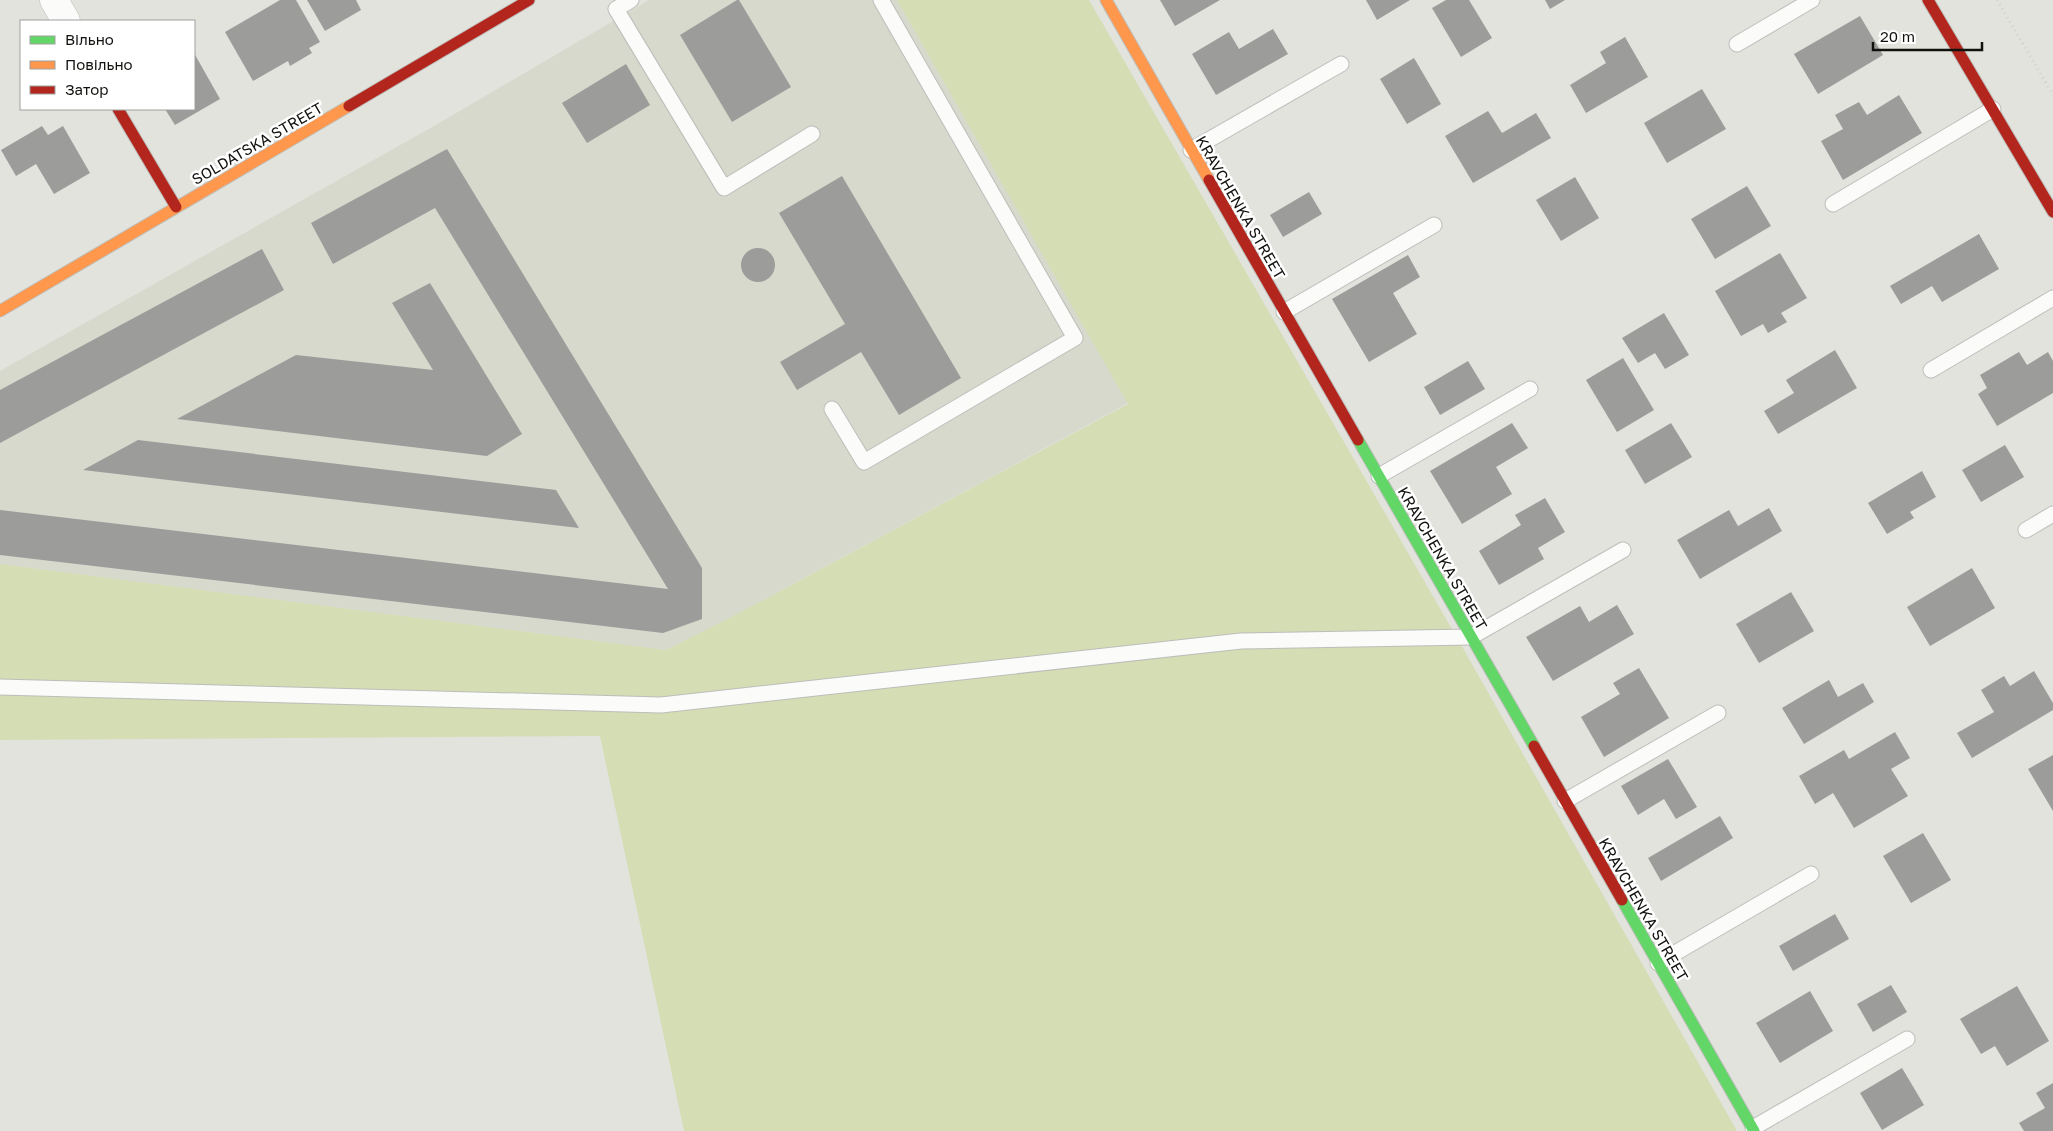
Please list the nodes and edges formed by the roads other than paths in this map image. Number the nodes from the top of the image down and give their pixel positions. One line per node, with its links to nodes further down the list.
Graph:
1 (54, 0): 8 (street)
2 (529, 0): 16 (street, SOLDATSKA STREET)
3 (632, 0): 13 (lane)
4 (881, 0): 24 (lane)
5 (1106, 0): 14 (street, KRAVCHENKA STREET)
6 (1812, 0): 9 (lane)
7 (1935, 2): 11 (street)
8 (65, 20)
9 (1738, 44)
10 (1341, 64): 14 (lane)
11 (1993, 109): 15 (lane); 17 (street)
12 (119, 110): 16 (street)
13 (812, 134)
14 (1191, 150): 21 (street, KRAVCHENKA STREET)
15 (1833, 204)
16 (176, 207): 20 (street, SOLDATSKA STREET)
17 (2053, 212)
18 (1434, 225): 21 (lane)
19 (2053, 298): 22 (lane)
20 (0, 311)
21 (1284, 312): 25 (street, KRAVCHENKA STREET)
22 (1931, 370)
23 (1530, 389): 25 (lane)
24 (832, 409)
25 (1379, 476): 29 (street, KRAVCHENKA STREET)
26 (2053, 514): 27 (lane)
27 (2026, 530)
28 (1623, 550): 29 (lane)
29 (1471, 637): 30 (lane); 32 (street, KRAVCHENKA STREET)
30 (0, 687)
31 (1718, 713): 32 (lane)
32 (1565, 801): 34 (street, KRAVCHENKA STREET)
33 (1811, 874): 34 (lane)
34 (1658, 963): 36 (street, KRAVCHENKA STREET)
35 (1907, 1039): 36 (lane)
36 (1753, 1130)

